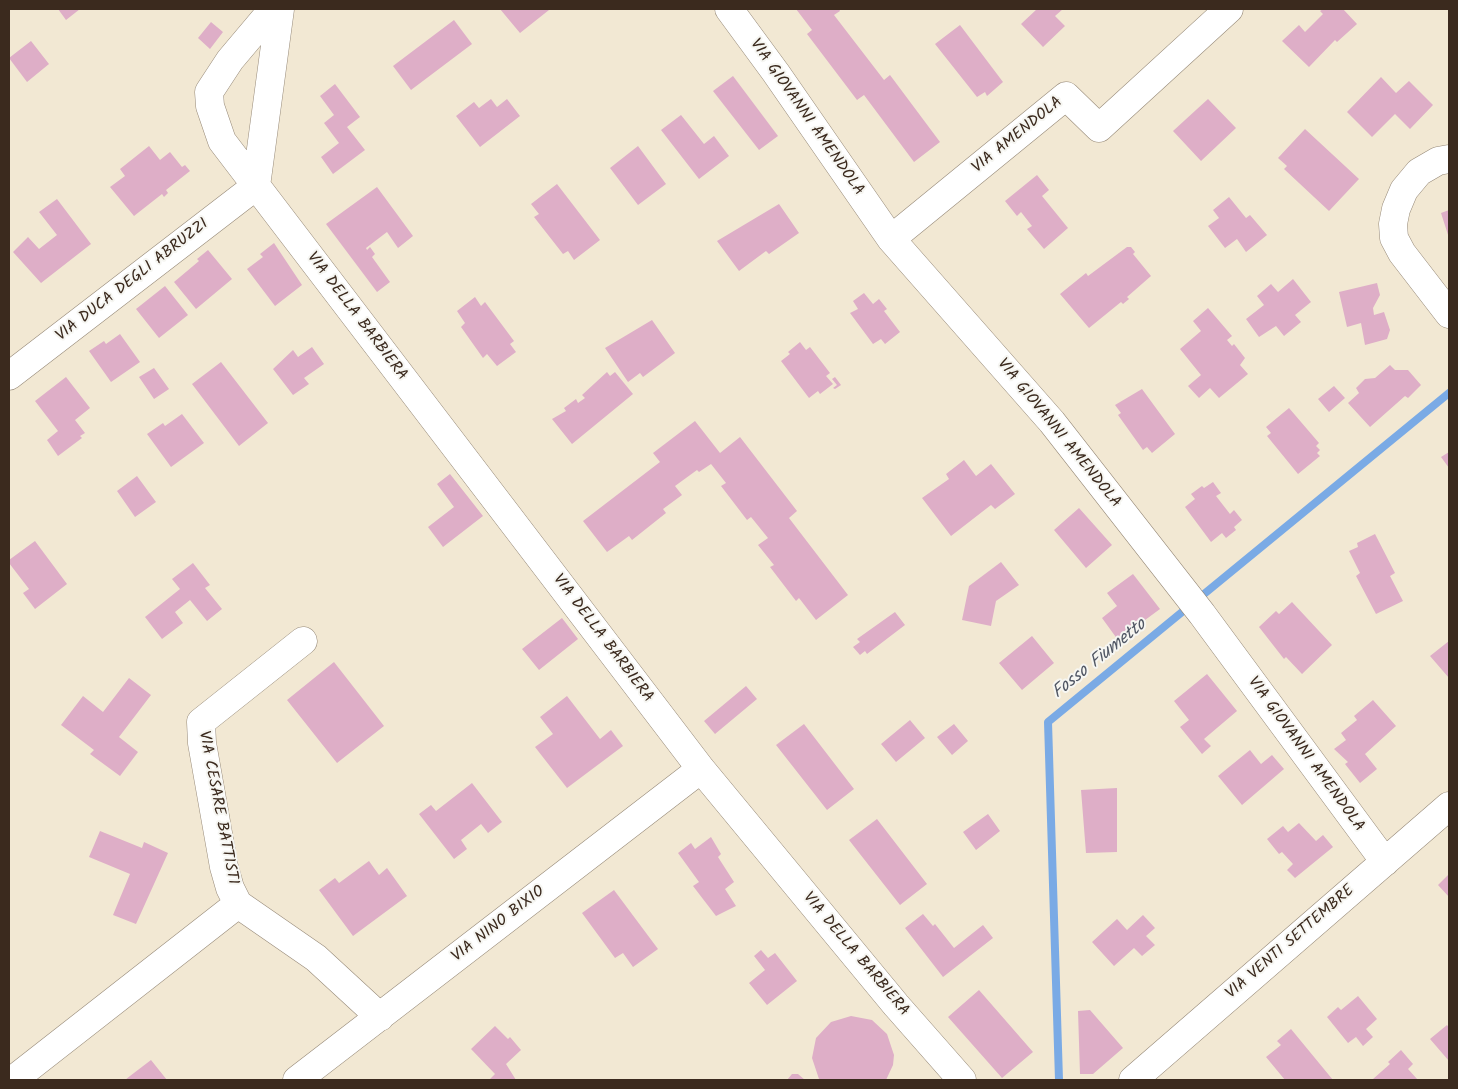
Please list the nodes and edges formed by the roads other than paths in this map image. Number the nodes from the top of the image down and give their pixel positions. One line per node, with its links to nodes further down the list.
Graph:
1 (273, 9): 6 (street, VIA DELLA BARBIERA)
2 (280, 9): 6 (street)
3 (729, 9): 7 (street, VIA GIOVANNI AMENDOLA)
4 (1229, 9): 7 (street, VIA AMENDOLA)
5 (1449, 159): 8 (street)
6 (256, 186): 9 (street, VIA DUCA DEGLI ABRUZZI); 11 (street, VIA DELLA BARBIERA)
7 (891, 239): 13 (street, VIA GIOVANNI AMENDOLA)
8 (1449, 314)
9 (9, 376)
10 (303, 641): 14 (street, VIA CESARE BATTISTI)
11 (701, 769): 15 (street, VIA NINO BIXIO); 18 (street, VIA DELLA BARBIERA)
12 (1449, 806): 13 (street, VIA VENTI SETTEMBRE)
13 (1384, 862): 19 (street, VIA VENTI SETTEMBRE)
14 (238, 904): 15 (street, VIA CESARE BATTISTI); 16 (street, VIA CESARE BATTISTI)
15 (380, 1018): 17 (street, VIA NINO BIXIO)
16 (13, 1080)
17 (297, 1080)
18 (962, 1080)
19 (1132, 1080)

